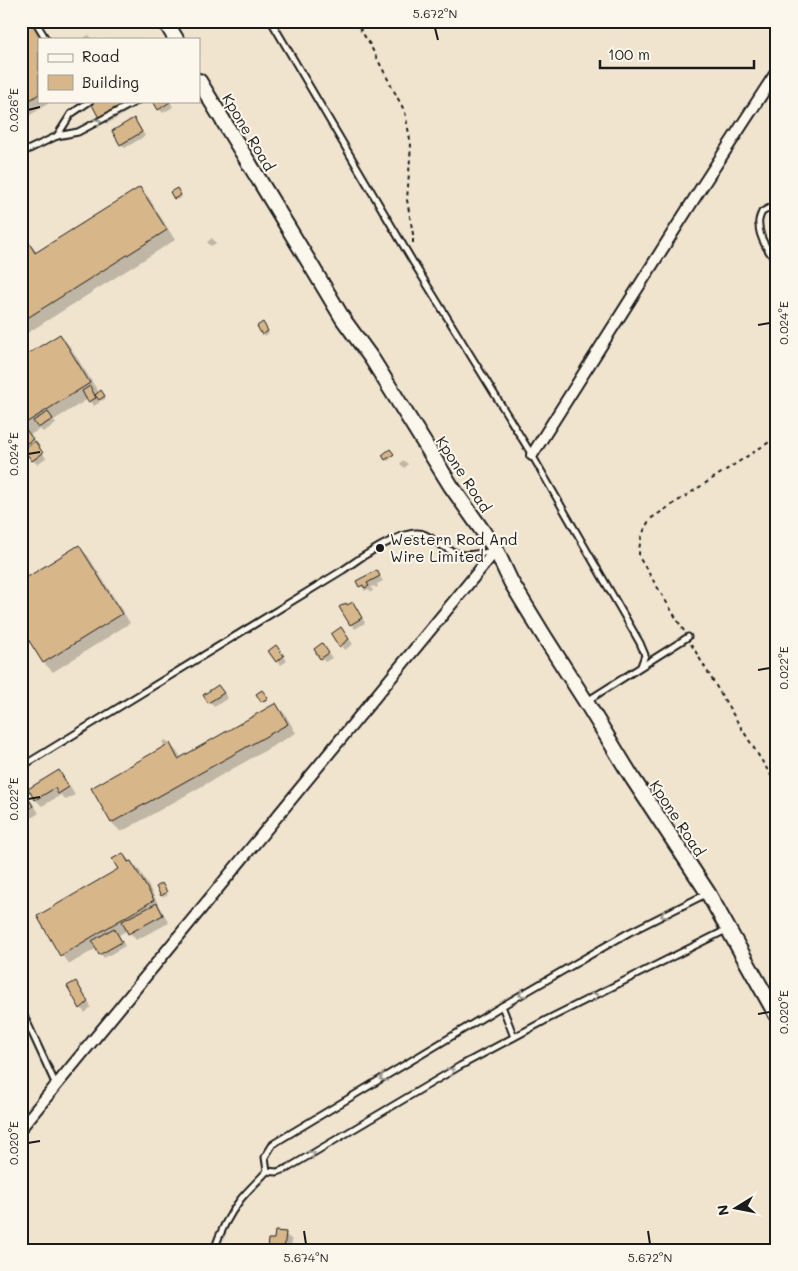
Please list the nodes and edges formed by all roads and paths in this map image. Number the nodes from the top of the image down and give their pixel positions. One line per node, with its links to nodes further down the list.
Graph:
1 (35, 21): 5 (lane)
2 (165, 21): 6 (main road)
3 (271, 21): 14 (lane)
4 (355, 21): 14 (path)
5 (45, 38)
6 (175, 38)
7 (777, 71): 17 (street)
8 (200, 83): 18 (main road, Kpone Road)
9 (87, 102): 11 (lane)
10 (135, 102): 11 (lane, one-way to 10)
11 (57, 136): 12 (lane)
12 (21, 153)
13 (777, 204): 15 (lane)
14 (413, 262): 17 (lane)
15 (777, 263)
16 (777, 437): 19 (path)
17 (532, 455): 20 (lane)
18 (496, 550): 21 (main road, Kpone Road); 22 (lane); 30 (street)
19 (688, 637): 20 (lane); 23 (path)
20 (641, 666): 21 (lane)
21 (586, 702): 24 (main road, Kpone Road)
22 (21, 767)
23 (777, 785)
24 (708, 893): 25 (main road, Kpone Road); 26 (lane, one-way to 26)
25 (728, 929): 28 (main road, Kpone Road); 29 (lane, one-way to 25)
26 (502, 1006): 29 (lane); 32 (lane, one-way to 32)
27 (21, 1009): 30 (lane)
28 (777, 1016)
29 (514, 1037): 32 (lane, one-way to 29)
30 (56, 1085): 31 (street)
31 (21, 1128)
32 (267, 1171): 33 (lane)
33 (214, 1250)

